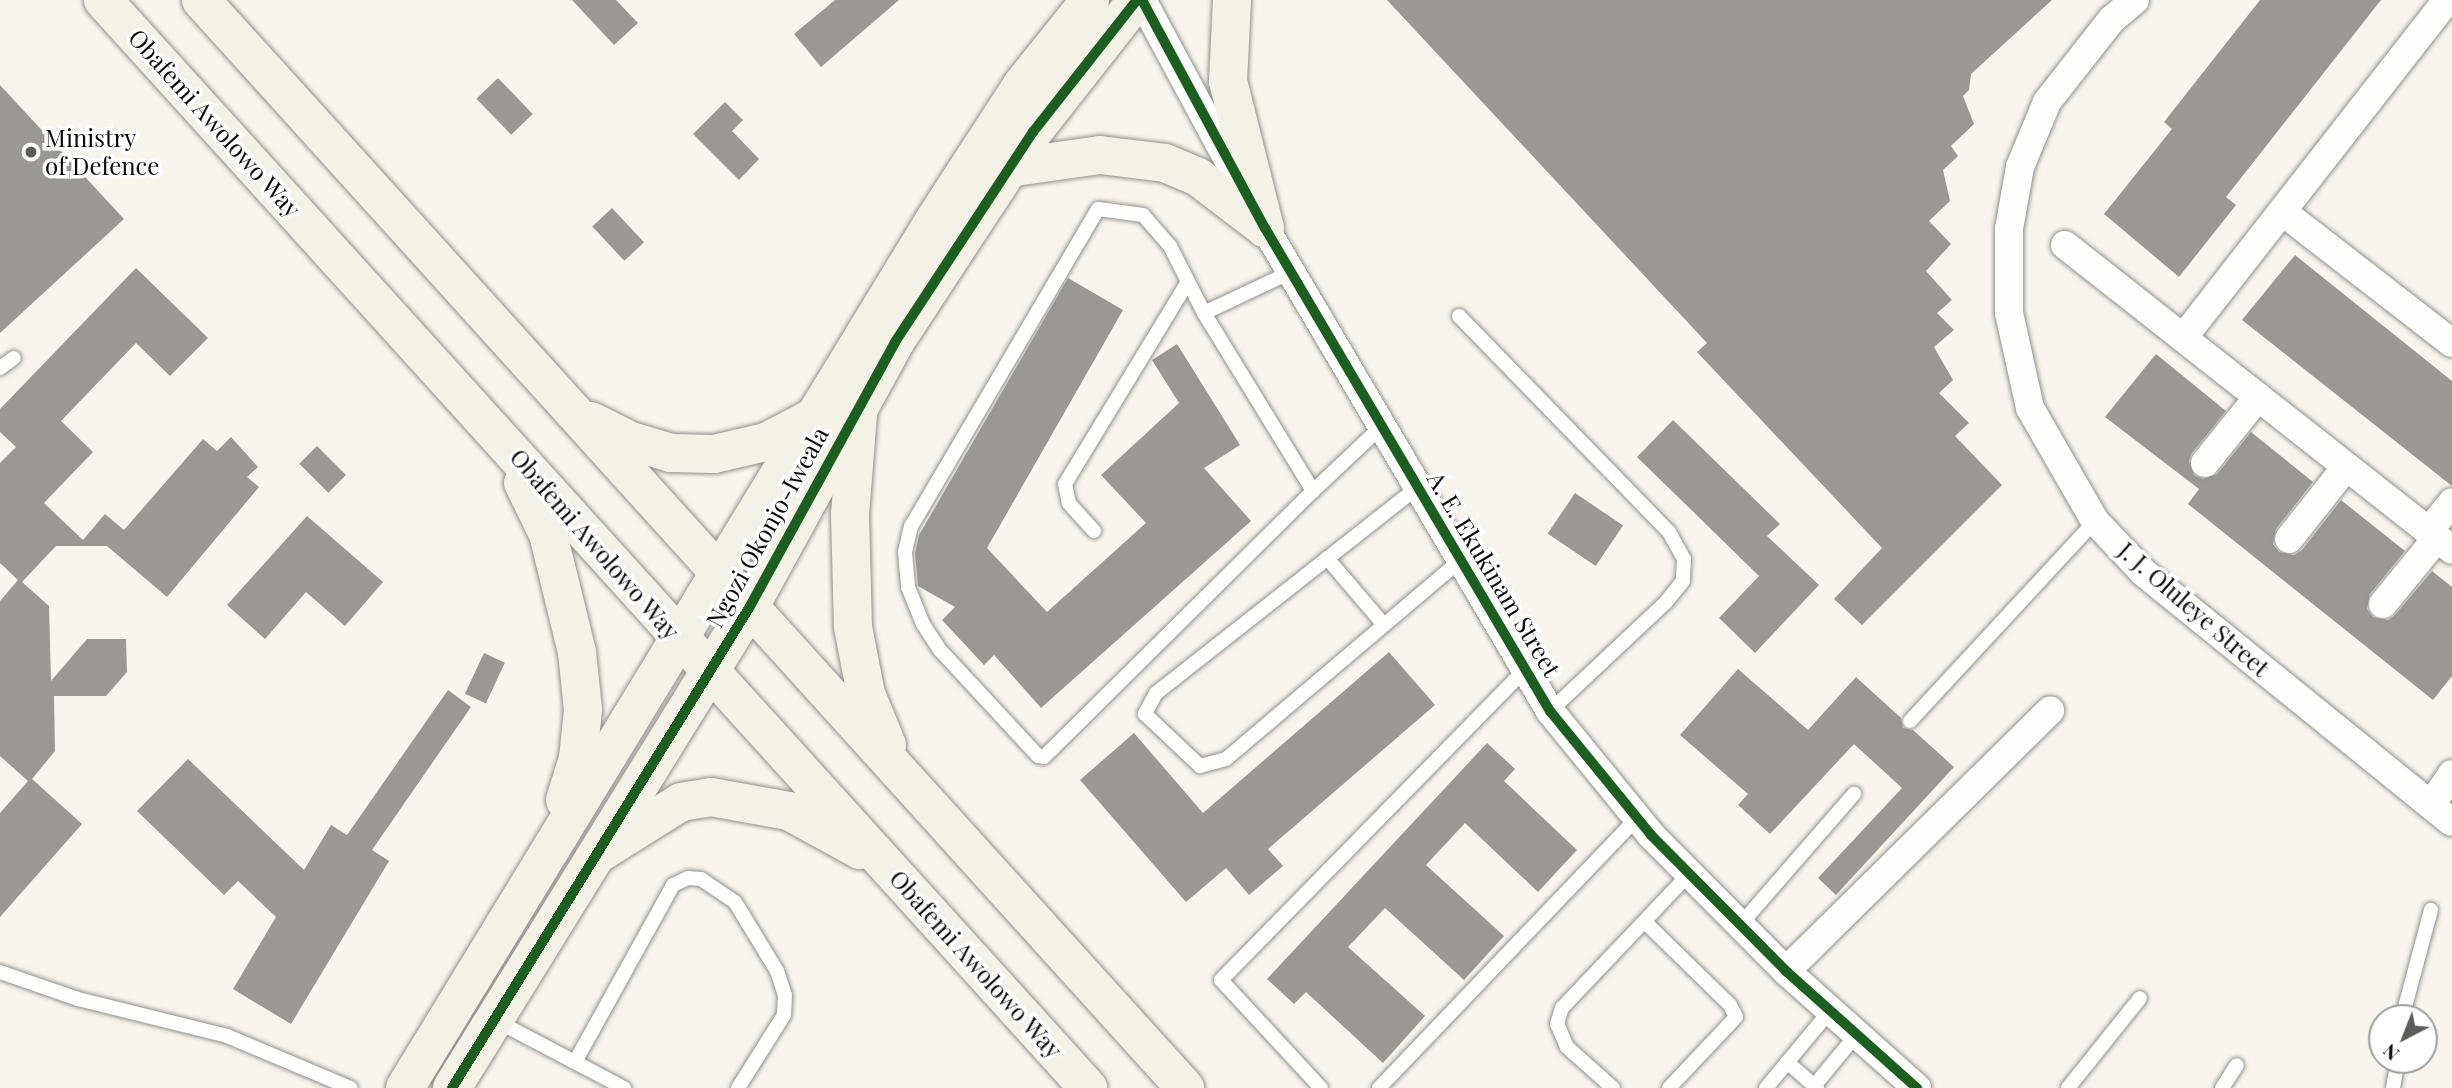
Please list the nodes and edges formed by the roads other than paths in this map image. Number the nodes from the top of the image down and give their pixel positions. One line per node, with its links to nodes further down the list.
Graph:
1 (103, 0): 25 (main road, Obafemi Awolowo Way)
2 (201, 0): 22 (main road)
3 (1090, 0): 23 (main road, Ngozi Okonjo-Iweala)
4 (1140, 0): 8 (main road, Ngozi Okonjo-Iweala); 10 (street, A. E. Ekukinam Street)
5 (1232, 0): 10 (main road)
6 (2135, 0): 31 (street, J. J. Oluleye Street)
7 (2447, 0): 9 (street)
8 (1008, 168): 10 (main road); 21 (main road, Ngozi Okonjo-Iweala)
9 (2283, 212): 16 (street); 17 (street)
10 (1265, 228): 12 (street, A. E. Ekukinam Street)
11 (2065, 245): 16 (street)
12 (1291, 272): 14 (lane); 24 (street, A. E. Ekukinam Street)
13 (1187, 283): 14 (lane); 29 (lane); 32 (lane)
14 (1204, 313): 29 (lane)
15 (1459, 316): 44 (lane)
16 (2183, 338): 20 (street)
17 (2452, 343)
18 (14, 358): 19 (lane)
19 (0, 368)
20 (2258, 397): 26 (street); 27 (street)
21 (859, 401): 39 (main road, Ngozi Okonjo-Iweala); 47 (main road)
22 (577, 414): 23 (main road); 37 (main road)
23 (816, 416): 37 (main road, Ngozi Okonjo-Iweala)
24 (1382, 426): 28 (street, A. E. Ekukinam Street); 29 (lane)
25 (501, 438): 41 (main road, Obafemi Awolowo Way); 52 (main road)
26 (2205, 463)
27 (2346, 467): 33 (street); 34 (street)
28 (1418, 487): 35 (lane); 36 (street, A. E. Ekukinam Street)
29 (1313, 491)
30 (2452, 502): 34 (street)
31 (2095, 521): 46 (lane); 50 (street, J. J. Oluleye Street)
32 (1094, 531)
33 (2288, 539)
34 (2439, 540): 38 (street)
35 (1327, 558): 40 (lane); 40 (lane)
36 (1461, 560): 40 (lane); 42 (street, A. E. Ekukinam Street)
37 (718, 577): 39 (main road); 41 (main road, Ngozi Okonjo-Iweala)
38 (2383, 604)
39 (749, 608): 43 (main road, Ngozi Okonjo-Iweala); 47 (main road)
40 (1384, 625)
41 (680, 641): 43 (main road, Obafemi Awolowo Way); 52 (main road, Ngozi Okonjo-Iweala)
42 (1526, 669): 44 (street, A. E. Ekukinam Street); 77 (lane)
43 (711, 670): 53 (main road, Ngozi Okonjo-Iweala); 54 (main road, Obafemi Awolowo Way)
44 (1550, 710): 51 (street, A. E. Ekukinam Street)
45 (2050, 711): 59 (street)
46 (1910, 722)
47 (895, 766): 76 (main road)
48 (2452, 774): 50 (street)
49 (1854, 793): 58 (lane)
50 (2441, 814)
51 (1637, 818): 55 (street, A. E. Ekukinam Street); 78 (lane)
52 (551, 845): 71 (main road, Ngozi Okonjo-Iweala)
53 (596, 855): 54 (main road); 64 (main road, Ngozi Okonjo-Iweala)
54 (886, 865): 75 (main road, Obafemi Awolowo Way)
55 (1689, 874): 57 (lane); 58 (street, A. E. Ekukinam Street)
56 (2431, 910): 62 (lane)
57 (1646, 923): 79 (lane); 80 (lane)
58 (1740, 925): 59 (street, A. E. Ekukinam Street)
59 (1786, 971): 63 (street, A. E. Ekukinam Street)
60 (0, 972): 70 (lane)
61 (2140, 998): 83 (lane)
62 (2406, 1004)
63 (1830, 1011): 65 (street, A. E. Ekukinam Street); 67 (lane)
64 (494, 1020): 66 (lane); 72 (main road, Ngozi Okonjo-Iweala)
65 (1857, 1034): 69 (lane); 82 (street, A. E. Ekukinam Street)
66 (575, 1062): 73 (lane); 74 (lane)
67 (1787, 1062): 69 (lane); 81 (lane)
68 (2237, 1065): 84 (lane)
69 (1815, 1087)
70 (351, 1088)
71 (405, 1088)
72 (452, 1088)
73 (624, 1088)
74 (738, 1088)
75 (1088, 1088)
76 (1185, 1088)
77 (1321, 1088)
78 (1379, 1088)
79 (1613, 1088)
80 (1669, 1088)
81 (1766, 1088)
82 (1917, 1088)
83 (2068, 1088)
84 (2222, 1088)

